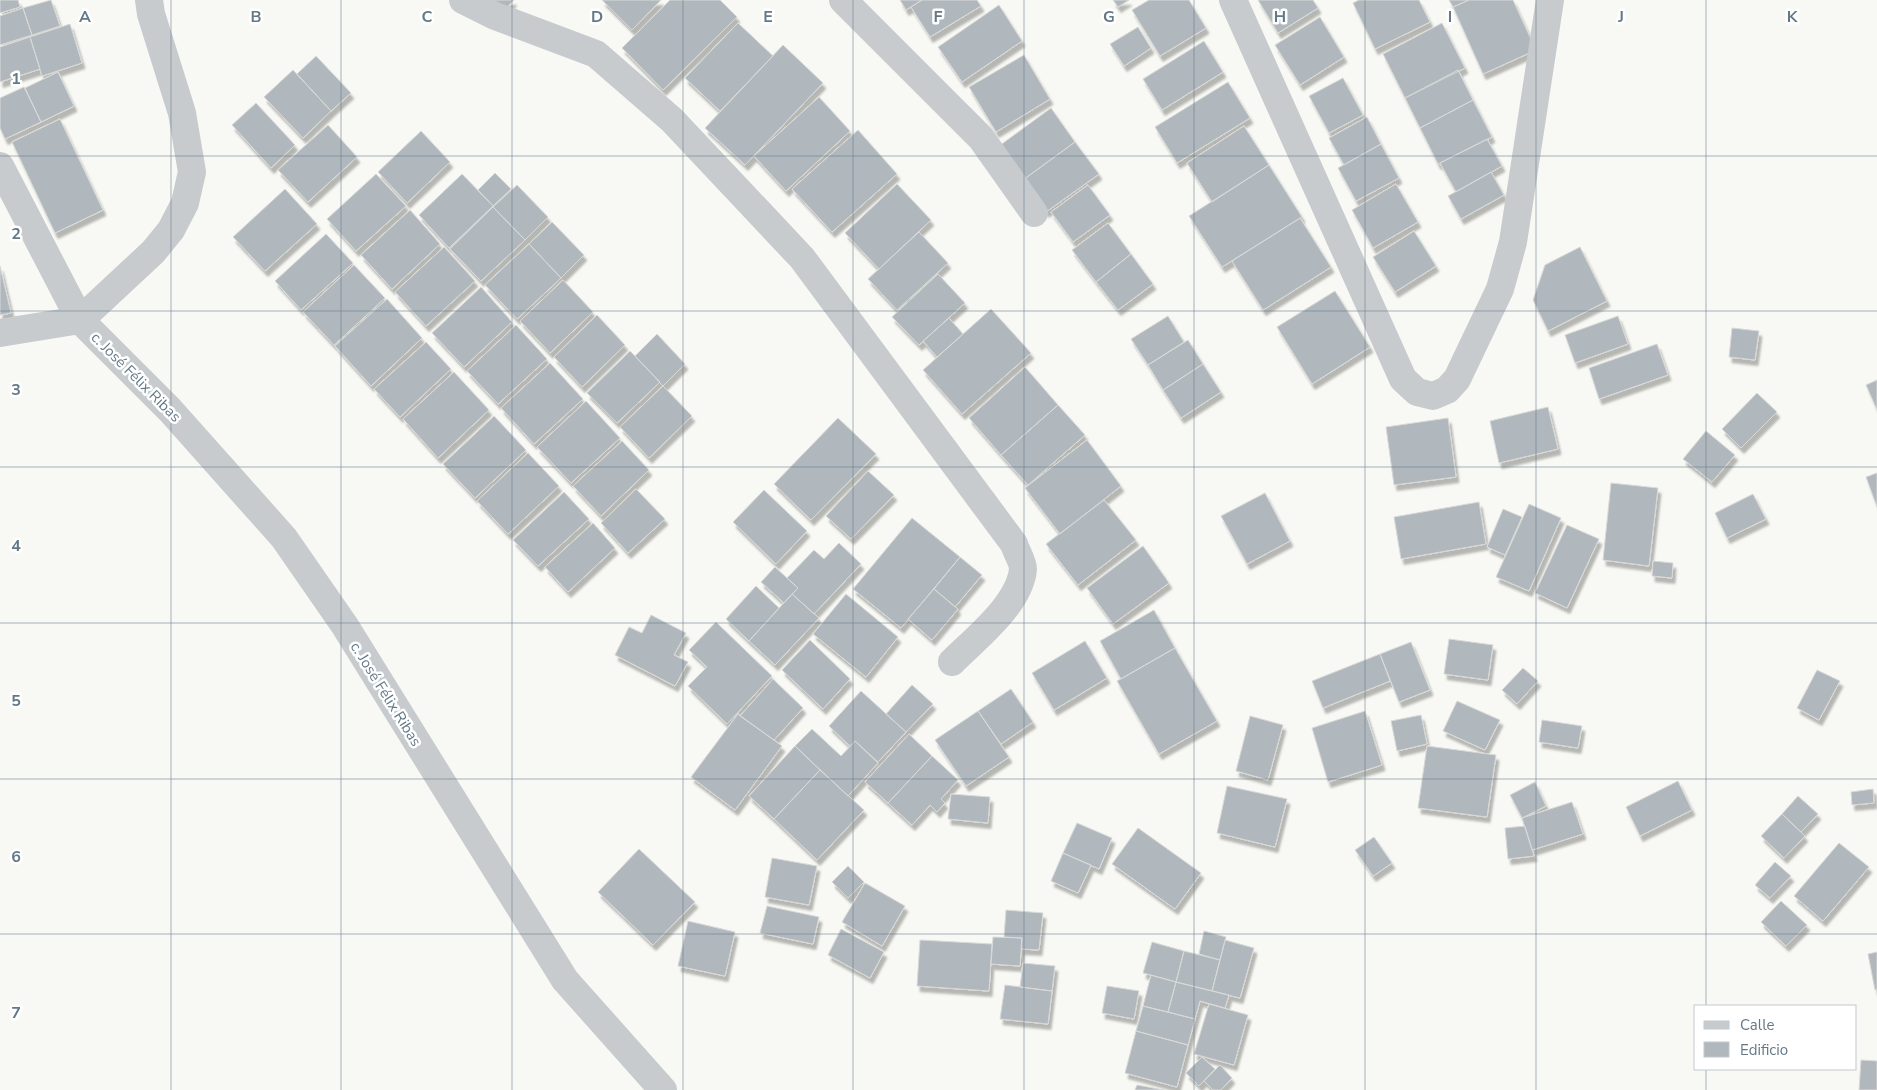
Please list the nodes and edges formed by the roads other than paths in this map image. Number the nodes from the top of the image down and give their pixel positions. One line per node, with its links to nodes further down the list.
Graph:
1 (149, 0): 8 (street)
2 (463, 0): 10 (street)
3 (843, 0): 7 (street)
4 (1233, 0): 5 (street)
5 (1550, 0)
6 (0, 166): 8 (street, c. José Félix Ribas)
7 (1034, 213)
8 (80, 320): 9 (street); 11 (street, c. José Félix Ribas)
9 (0, 333)
10 (952, 662)
11 (663, 1090)

